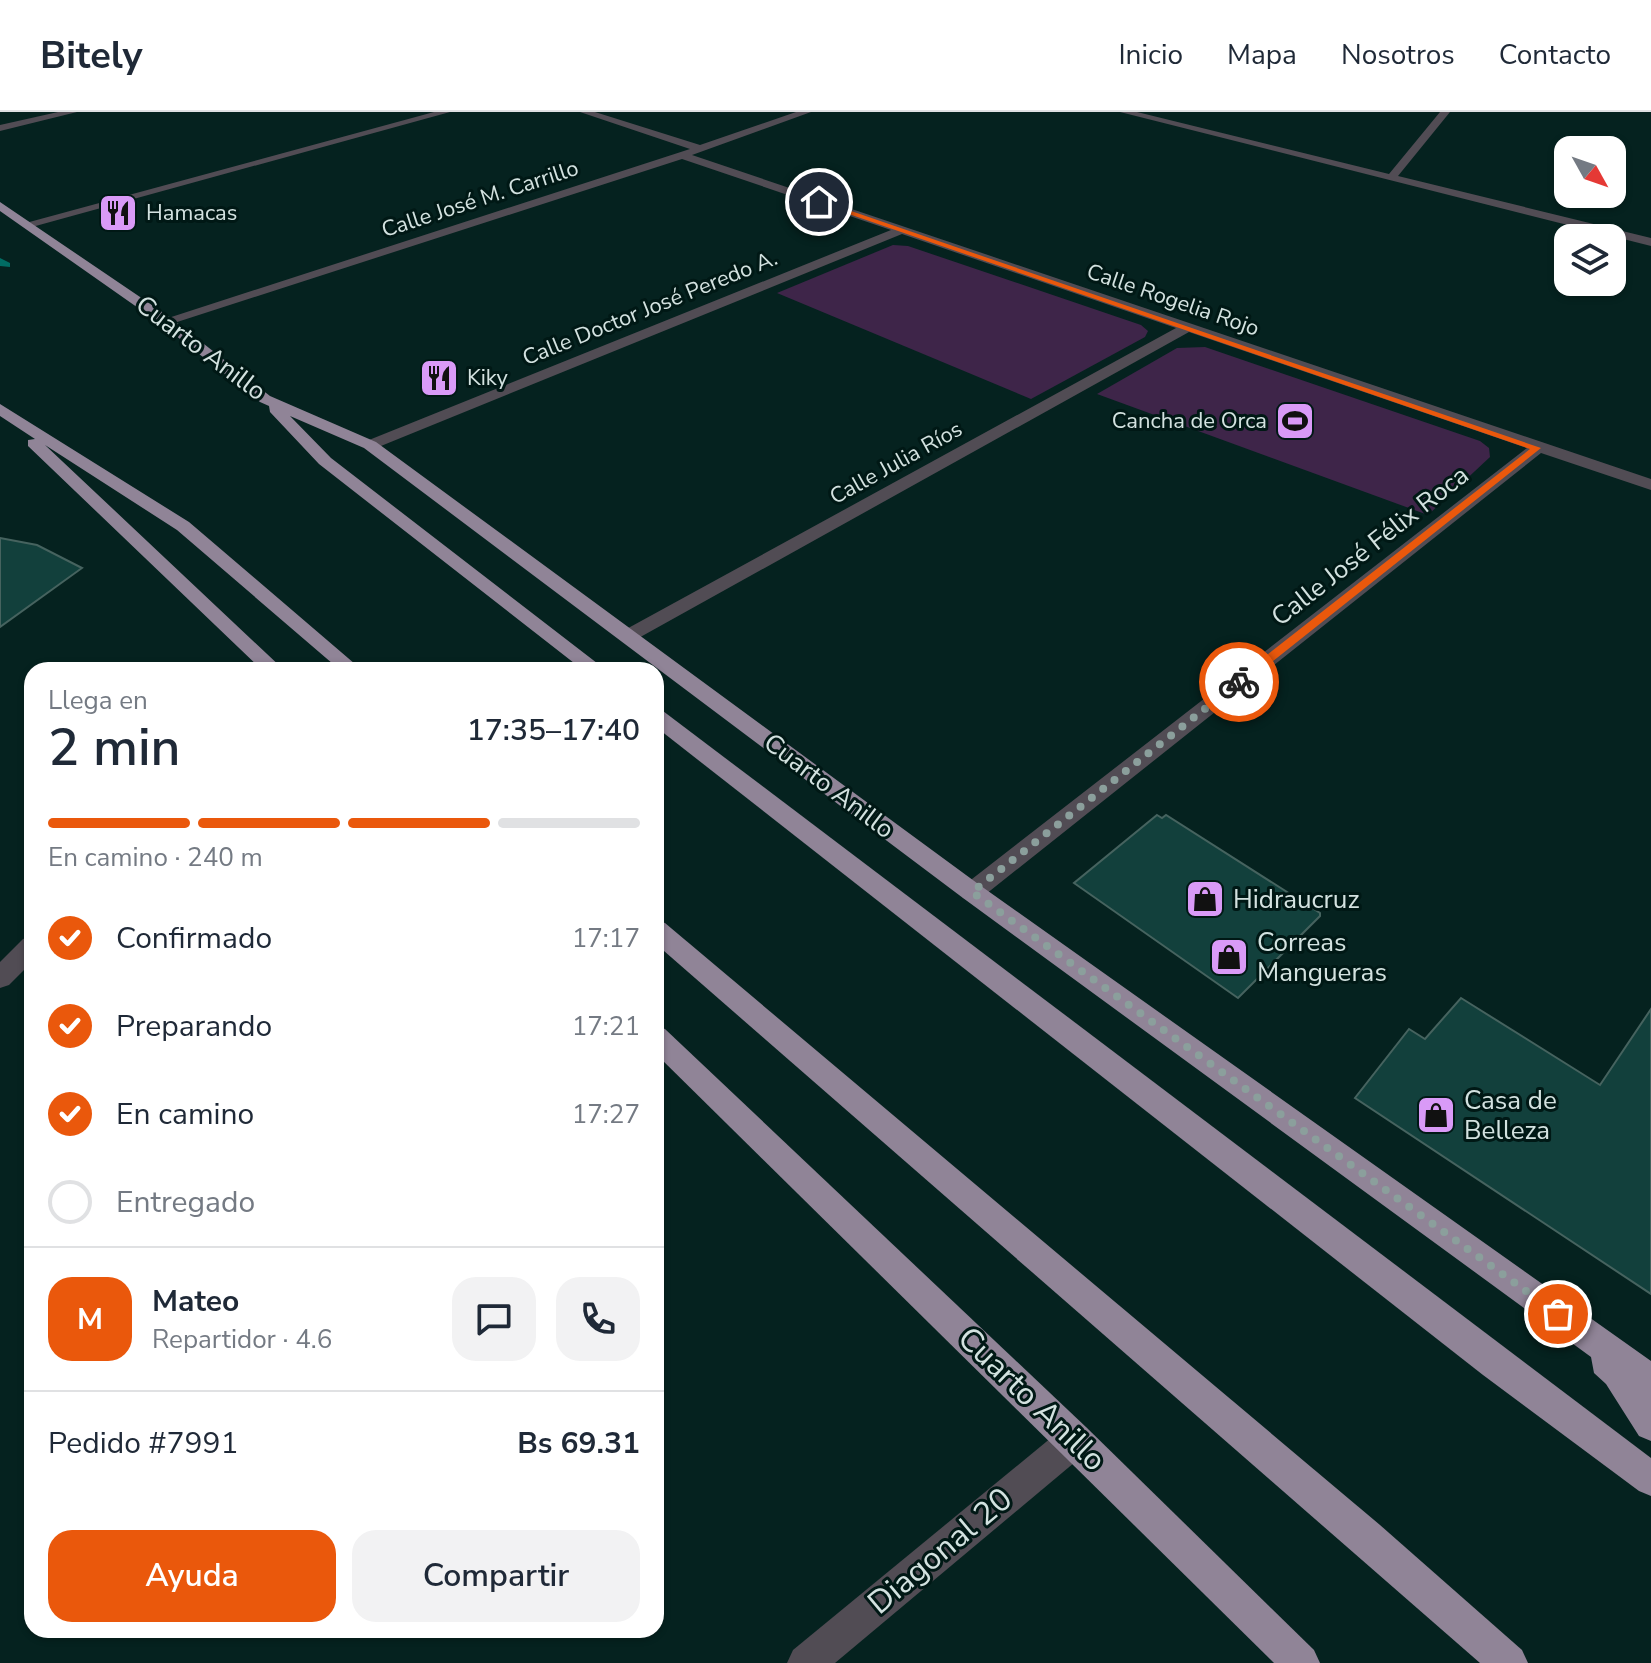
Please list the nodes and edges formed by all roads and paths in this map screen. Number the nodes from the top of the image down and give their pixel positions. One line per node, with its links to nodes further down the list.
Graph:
1 (72, 112): 7 (street)
2 (445, 112): 12 (street)
3 (585, 112): 8 (street)
4 (806, 112): 8 (street, Calle José M. Carrillo)
5 (1125, 112): 10 (street)
6 (1445, 112): 10 (street)
7 (0, 128)
8 (699, 148): 9 (street, Calle José M. Carrillo)
9 (682, 155): 13 (street, Calle Rogelia Rojo); 15 (street, Calle José M. Carrillo)
10 (1391, 178): 14 (street)
11 (0, 206): 12 (highway, Cuarto Anillo)
12 (28, 224): 15 (highway, Cuarto Anillo)
13 (902, 230): 16 (street, Calle Rogelia Rojo); 19 (street, Calle Doctor José Peredo A.)
14 (1651, 242)
15 (166, 321): 17 (highway, Cuarto Anillo)
16 (1186, 328): 20 (street, Calle Rogelia Rojo); 22 (street, Calle Julia Ríos)
17 (265, 399): 19 (highway, Cuarto Anillo); 25 (highway)
18 (0, 410): 23 (highway); 24 (highway)
19 (370, 445): 22 (highway, Cuarto Anillo)
20 (1537, 448): 21 (street, Calle Rogelia Rojo); 29 (street, Calle José Félix Roca)
21 (1651, 485)
22 (628, 636): 26 (highway, Cuarto Anillo)
23 (266, 662)
24 (343, 662)
25 (586, 662)
26 (663, 662)
27 (664, 663): 29 (highway, Cuarto Anillo)
28 (664, 722): 38 (highway)
29 (972, 892): 34 (highway, Cuarto Anillo)
30 (664, 937): 41 (highway)
31 (24, 954): 32 (street)
32 (0, 978)
33 (664, 1045): 37 (highway, Cuarto Anillo)
34 (1535, 1297): 35 (highway, Cuarto Anillo); 36 (highway)
35 (1651, 1381)
36 (1651, 1424)
37 (1075, 1440): 39 (street, Diagonal 20); 40 (highway, Cuarto Anillo)
38 (1651, 1479)
39 (806, 1663)
40 (1301, 1663)
41 (1509, 1663)

